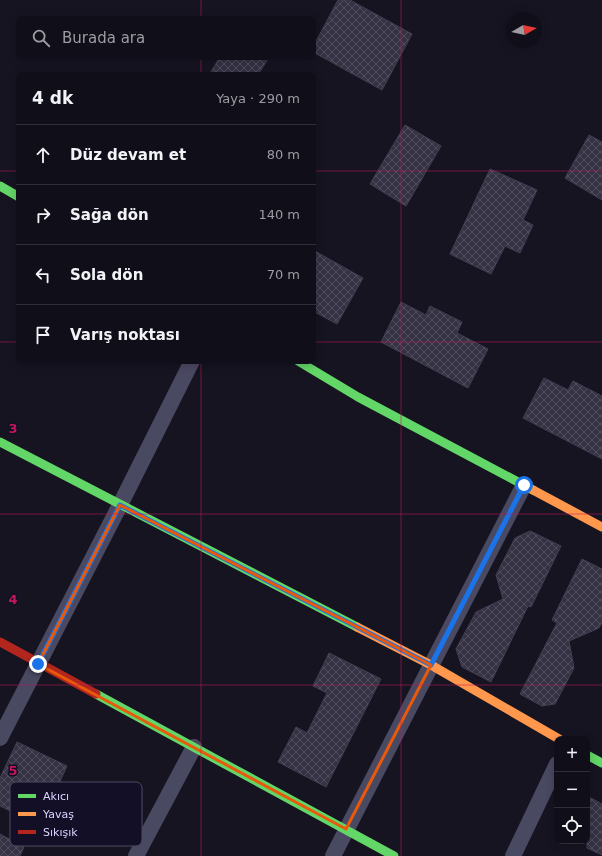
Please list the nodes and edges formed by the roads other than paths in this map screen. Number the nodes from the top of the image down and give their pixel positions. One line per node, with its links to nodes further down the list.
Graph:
1 (0, 186): 2 (street)
2 (16, 195)
3 (190, 364): 7 (street)
4 (303, 364): 6 (street)
5 (0, 442): 7 (street)
6 (524, 485): 8 (street); 11 (street)
7 (120, 505): 10 (street); 11 (street)
8 (602, 527)
9 (0, 642): 10 (street)
10 (38, 664): 13 (street); 14 (street)
11 (431, 665): 12 (street); 18 (street)
12 (554, 736)
13 (0, 738)
14 (194, 748): 18 (street); 19 (street)
15 (590, 757): 16 (street)
16 (602, 763)
17 (554, 770): 24 (street)
18 (346, 829): 22 (street); 23 (street)
19 (142, 845)
20 (141, 846): 21 (street)
21 (136, 856)
22 (332, 856)
23 (394, 856)
24 (513, 856)

